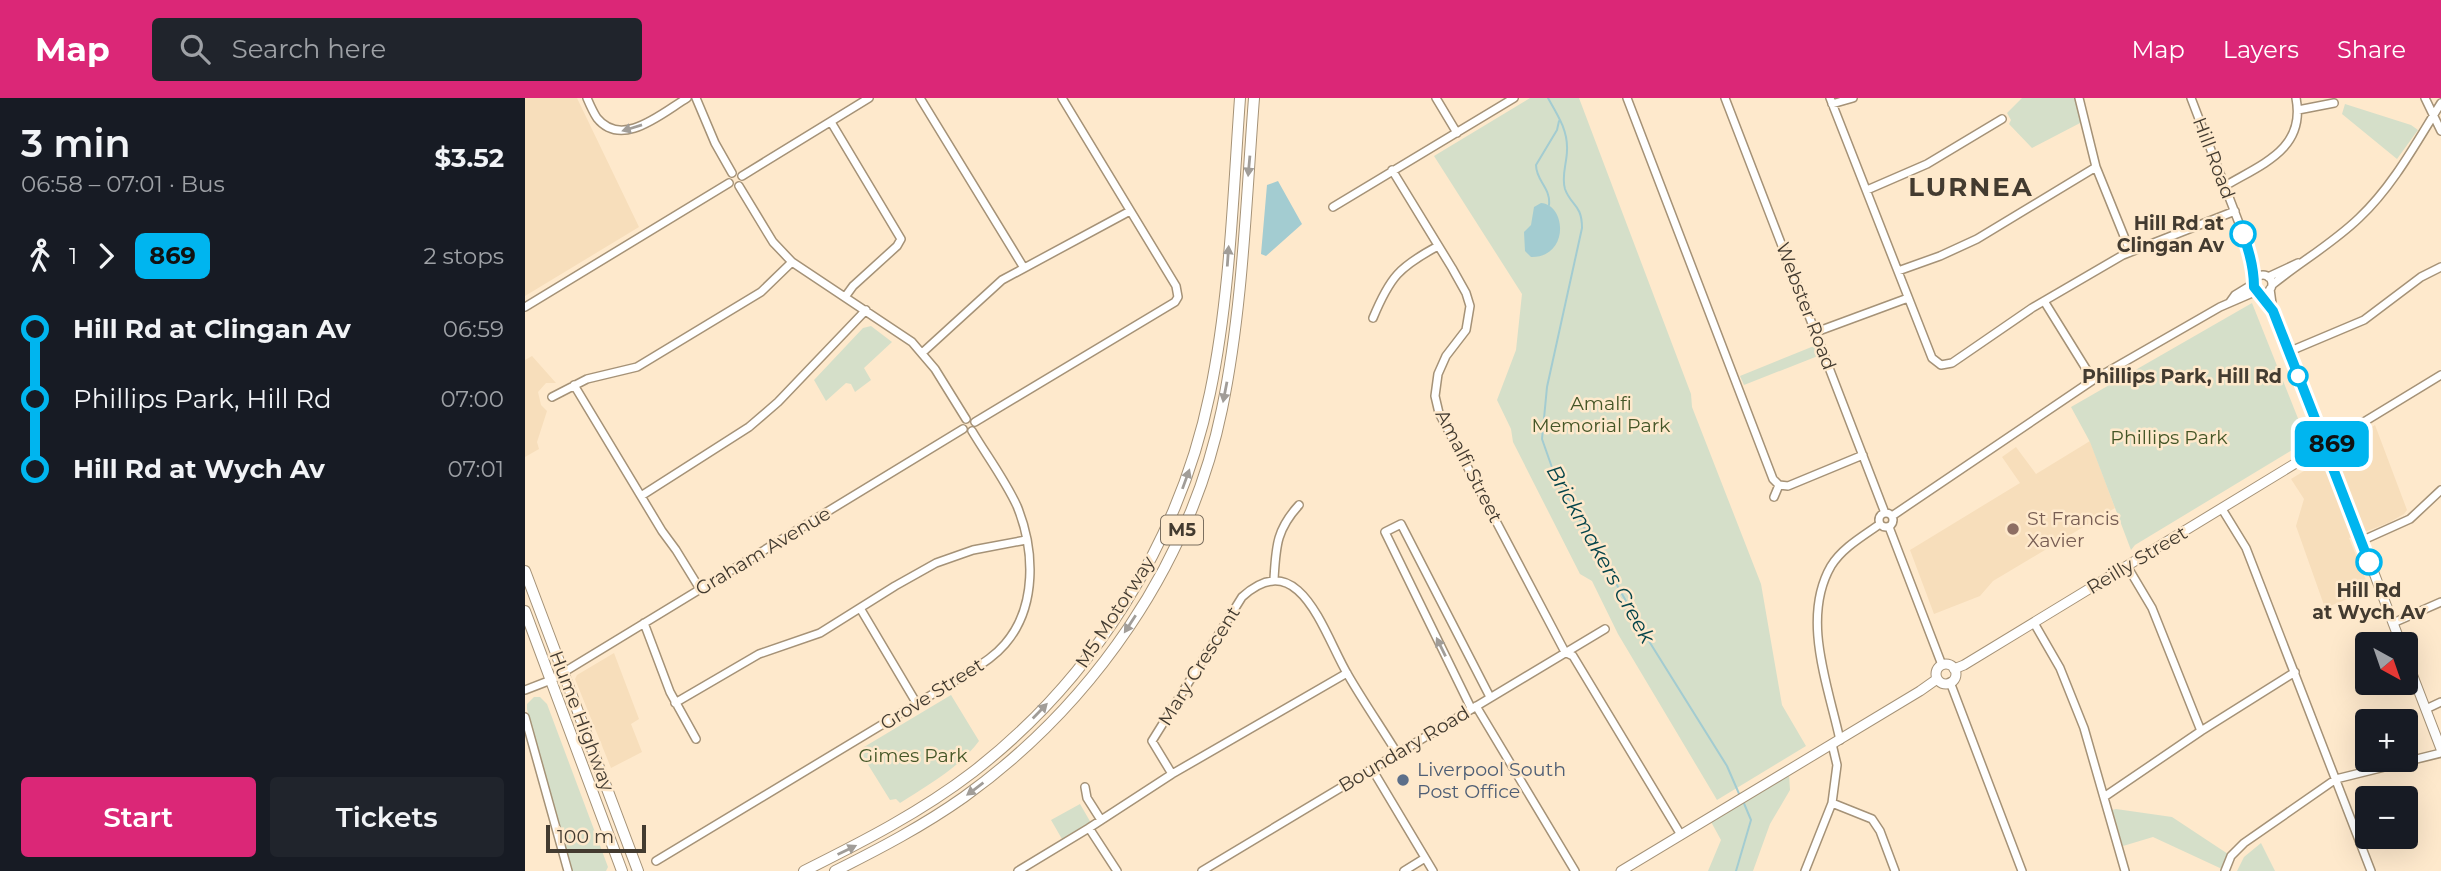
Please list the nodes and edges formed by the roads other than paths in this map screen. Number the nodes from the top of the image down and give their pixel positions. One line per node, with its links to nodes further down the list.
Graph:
1 (587, 98): 2 (street, one-way to 1)
2 (687, 98)
3 (696, 98): 29 (street)
4 (869, 98): 24 (street)
5 (920, 98): 42 (street)
6 (1062, 98): 36 (street)
7 (1240, 98): 125 (highway, M5 Motorway / M5, one-way to 7)
8 (1254, 98): 126 (highway, M5 Motorway / M5, one-way to 126)
9 (1436, 98): 26 (street)
10 (1514, 98): 26 (street)
11 (1627, 98): 65 (street)
12 (1725, 98): 51 (street, Webster Road)
13 (1853, 98): 18 (street)
14 (2079, 98): 27 (street)
15 (2191, 98): 33 (street, Hill Road)
16 (2296, 98): 21 (street)
17 (2425, 98): 22 (street)
18 (1831, 101): 34 (street)
19 (2334, 103): 21 (street)
20 (2441, 103): 22 (street)
21 (2298, 110): 33 (street)
22 (2433, 115): 25 (street); 44 (street)
23 (2002, 119): 34 (street)
24 (831, 121): 30 (street); 45 (street)
25 (2441, 131)
26 (1457, 132): 28 (street)
27 (2096, 167): 39 (street); 43 (street)
28 (1392, 170): 35 (street); 38 (street, Amalfi Street)
29 (732, 173): 30 (street); 31 (street)
30 (742, 176): 32 (street)
31 (730, 183): 32 (street); 48 (street)
32 (739, 186): 40 (street)
33 (2225, 186): 37 (street, Hill Road)
34 (1867, 190): 43 (street)
35 (1333, 207)
36 (1131, 211): 42 (street); 59 (street)
37 (2235, 211): 39 (street); 44 (street, Hill Road)
38 (1438, 246): 50 (street); 88 (street, Amalfi Street)
39 (2130, 251): 47 (street)
40 (792, 262): 45 (street); 56 (street)
41 (2441, 267): 52 (street)
42 (1024, 268): 53 (street)
43 (1898, 271): 46 (street)
44 (2262, 284): 52 (street, Hill Road); 55 (street)
45 (845, 297): 49 (street)
46 (1908, 298): 47 (street); 51 (street)
47 (2043, 301): 55 (street)
48 (525, 307)
49 (866, 310): 53 (street); 67 (street)
50 (1373, 318)
51 (1816, 332): 64 (street, Webster Road)
52 (2288, 352): 62 (street, Hill Road)
53 (922, 353): 58 (street)
54 (2441, 375): 62 (street)
55 (2093, 380): 71 (street)
56 (573, 385): 57 (street); 67 (street)
57 (552, 397)
58 (966, 419): 59 (street); 60 (street)
59 (975, 422): 61 (street)
60 (963, 429): 61 (street); 79 (street, Graham Avenue)
61 (972, 432): 74 (street, Grove Street)
62 (2327, 440): 63 (main road)
63 (2323, 451): 70 (main road, Reilly Street); 75 (main road)
64 (1863, 455): 65 (street); 71 (street, Webster Road)
65 (1779, 485): 68 (street)
66 (2441, 491): 75 (street)
67 (641, 496): 79 (street)
68 (1775, 497)
69 (1299, 505): 78 (street)
70 (2222, 509): 76 (main road, Reilly Street); 92 (street)
71 (1889, 515): 72 (street); 73 (street)
72 (1880, 524): 73 (street); 108 (street)
73 (1889, 527): 89 (street)
74 (1026, 540): 81 (street); 102 (street, Grove Street)
75 (2361, 541): 85 (main road)
76 (2127, 566): 84 (main road, Reilly Street); 106 (street)
77 (525, 570): 91 (highway, Hume Highway)
78 (1274, 579): 93 (street); 112 (street, Mary Crescent)
79 (700, 589): 83 (street, Graham Avenue)
80 (2441, 602): 85 (street)
81 (860, 608): 101 (street); 102 (street)
82 (525, 611): 95 (highway, Hume Highway)
83 (645, 623): 91 (street, Graham Avenue); 101 (street)
84 (2034, 623): 90 (main road, Reilly Street); 115 (street)
85 (2393, 623): 87 (main road)
86 (1605, 629): 88 (street, Boundary Road)
87 (2396, 632)
88 (1565, 652): 99 (street, Boundary Road); 119 (street, Amalfi Street)
89 (1942, 665): 90 (main road); 94 (main road)
90 (1954, 669): 96 (main road)
91 (564, 672): 95 (street, Graham Avenue); 124 (highway, Hume Highway)
92 (2295, 672): 106 (street); 113 (street)
93 (1347, 673): 110 (street); 112 (street)
94 (1937, 679): 96 (main road); 108 (main road)
95 (551, 680): 97 (street, Graham Avenue); 123 (highway, Hume Highway)
96 (1950, 682): 136 (street)
97 (525, 690)
98 (2419, 691): 104 (main road)
99 (1490, 697): 103 (street, Boundary Road); 103 (street, one-way to 99)
100 (2441, 702): 104 (street)
101 (675, 703): 107 (street)
102 (918, 704): 121 (street, Grove Street)
103 (1473, 707): 110 (street, Boundary Road); 132 (street)
104 (2426, 709): 109 (main road)
105 (525, 717): 122 (street)
106 (2201, 731): 115 (street)
107 (696, 739)
108 (1836, 742): 116 (street); 119 (main road)
109 (2441, 751): 113 (street)
110 (1397, 753): 111 (street, Boundary Road)
111 (1372, 769): 120 (street); 129 (street, Boundary Road)
112 (1172, 774): 117 (street)
113 (2336, 779): 138 (street); 139 (street)
114 (1085, 787): 117 (street)
115 (2105, 796): 137 (street)
116 (1832, 803): 134 (street); 135 (street)
117 (1101, 820): 118 (street)
118 (1089, 828): 127 (street); 128 (street)
119 (1681, 835): 133 (main road)
120 (1425, 858): 130 (street); 131 (street)
121 (656, 861)
122 (568, 871)
123 (622, 871)
124 (638, 871)
125 (804, 871)
126 (835, 871)
127 (1018, 871)
128 (1117, 871)
129 (1202, 871)
130 (1403, 871)
131 (1433, 871)
132 (1575, 871)
133 (1621, 871)
134 (1805, 871)
135 (1895, 871)
136 (2022, 871)
137 (2126, 871)
138 (2225, 871)
139 (2371, 871)

